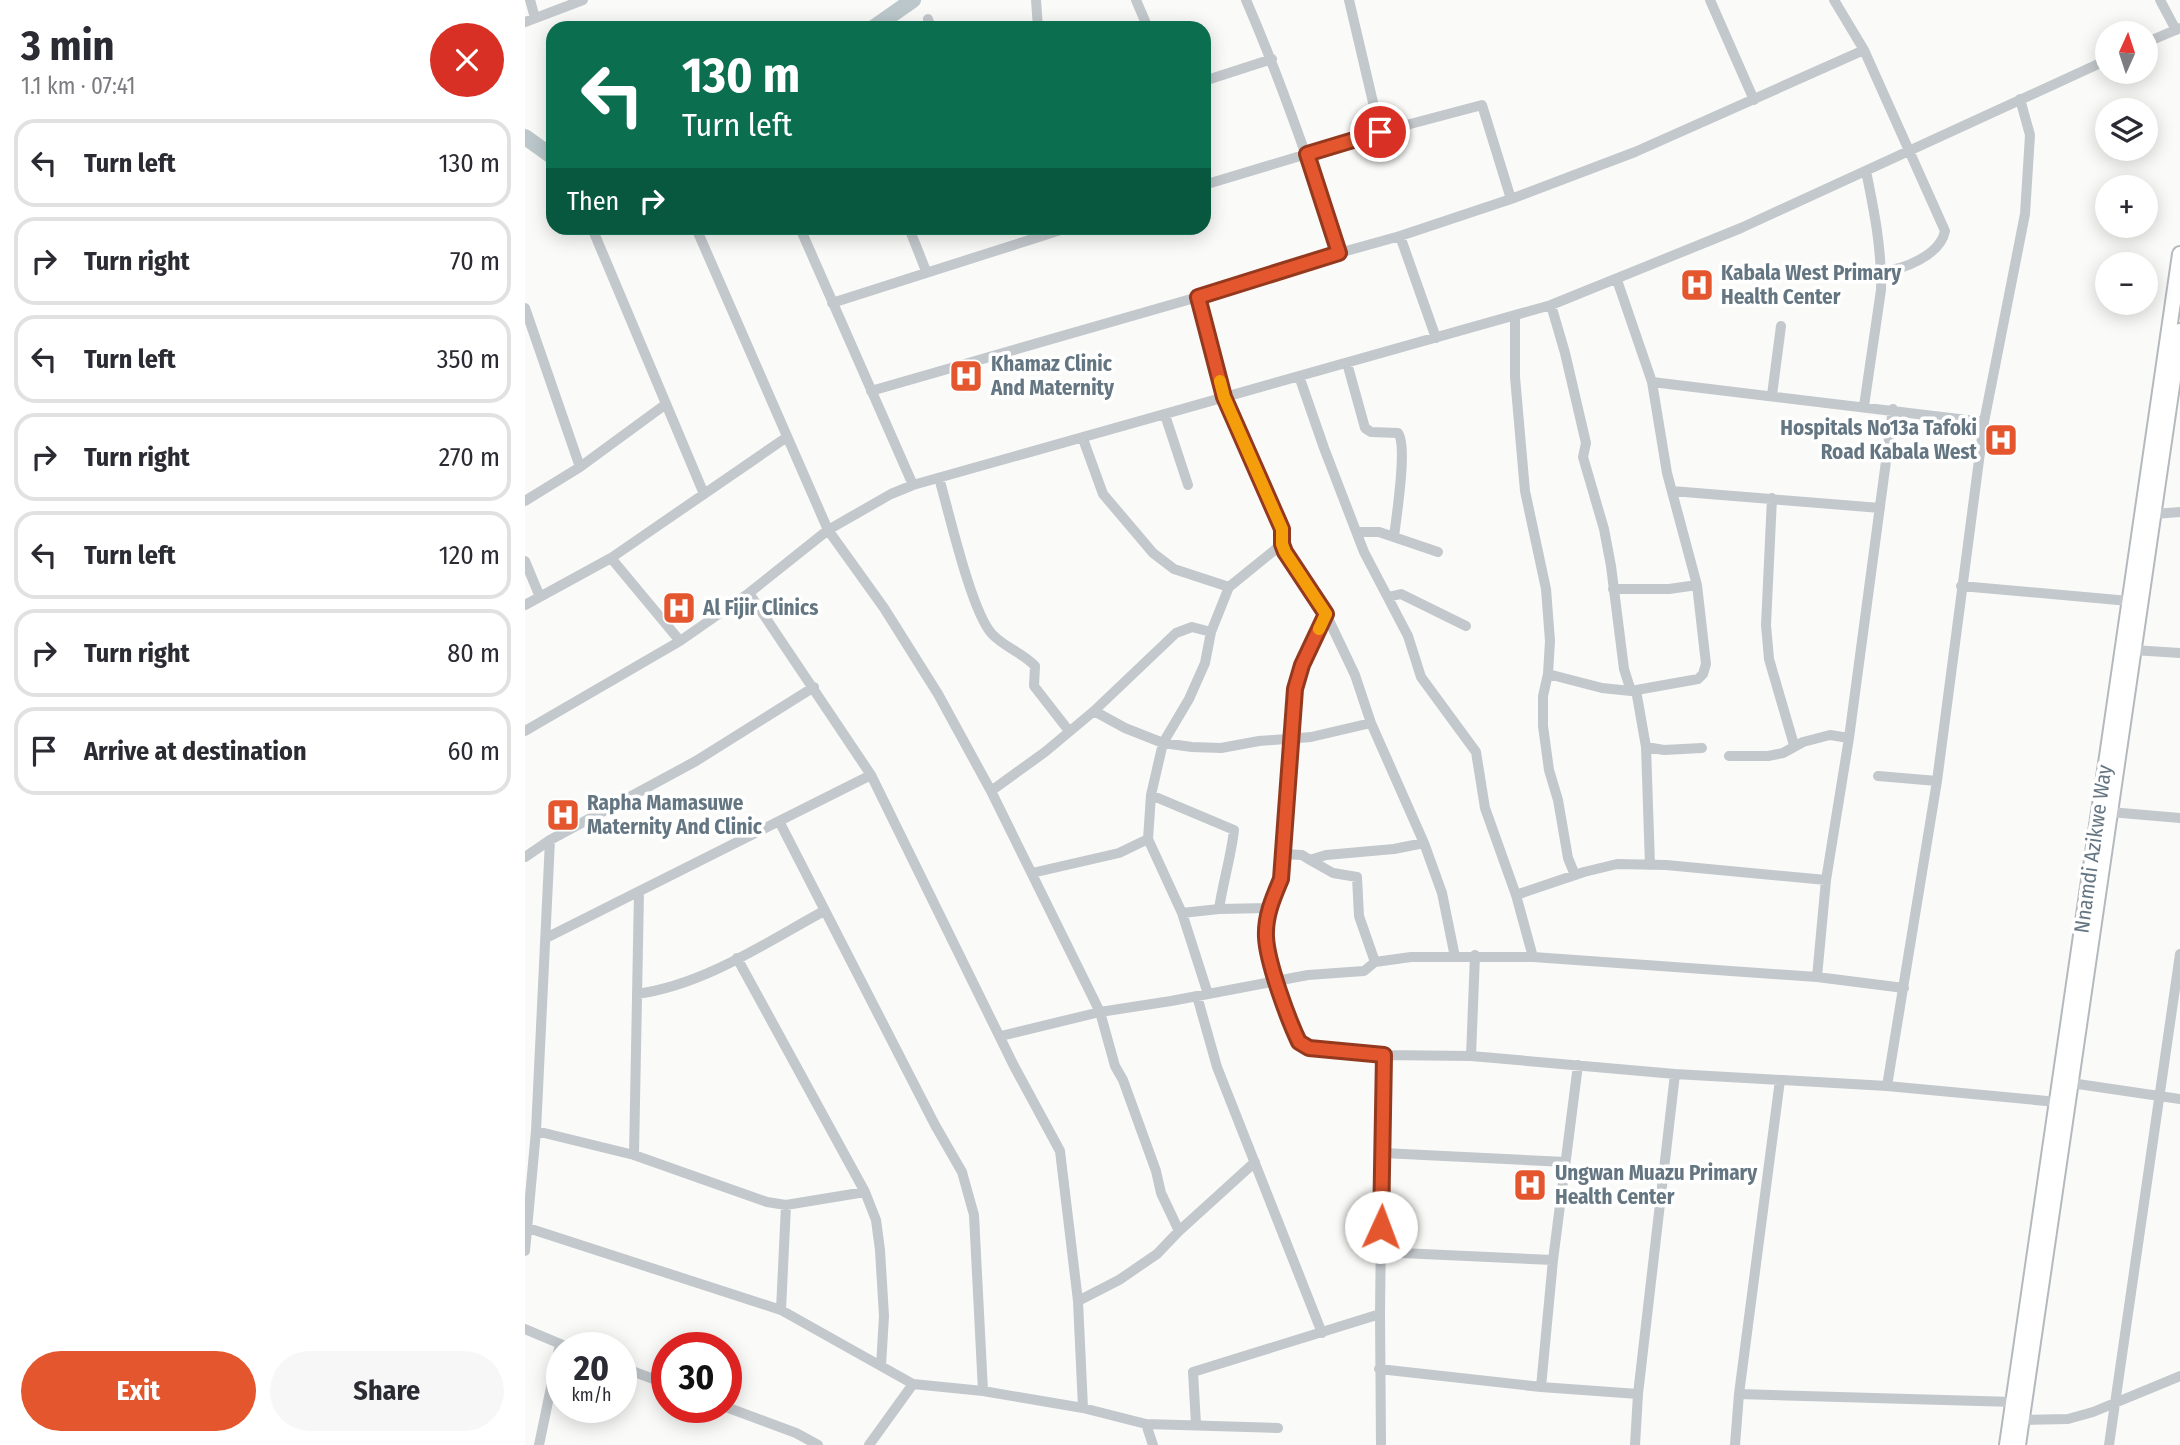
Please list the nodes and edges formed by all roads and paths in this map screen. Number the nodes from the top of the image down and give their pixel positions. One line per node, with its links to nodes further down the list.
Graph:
1 (530, 0): 10 (street)
2 (583, 0): 10 (street)
3 (1036, 0): 11 (street)
4 (1136, 0): 12 (street)
5 (1246, 0): 16 (street)
6 (1349, 0): 21 (street)
7 (1710, 0): 20 (street)
8 (1835, 0): 15 (street)
9 (2159, 0): 13 (street)
10 (530, 20)
11 (1038, 21)
12 (1145, 21)
13 (2178, 29): 14 (street)
14 (2158, 37)
15 (1864, 50): 20 (street); 22 (street)
16 (1272, 59): 18 (street); 23 (street)
17 (2095, 65): 19 (street)
18 (1211, 79)
19 (2020, 99): 22 (street); 56 (street)
20 (1754, 100): 26 (street)
21 (1380, 132): 23 (street); 26 (street)
22 (1910, 151): 24 (street); 36 (street)
23 (1307, 154): 25 (street); 33 (street)
24 (1866, 171): 36 (street); 37 (street)
25 (1211, 184)
26 (1511, 200): 32 (street)
27 (595, 235): 52 (street)
28 (699, 235): 57 (street)
29 (803, 235): 39 (street)
30 (912, 235): 35 (street)
31 (1044, 235): 35 (street)
32 (1400, 236): 33 (street); 45 (street)
33 (1339, 253): 38 (street)
34 (2180, 254): 84 (highway, Nnamdi Azikwe Way)
35 (926, 271): 39 (street)
36 (1881, 271): 53 (street)
37 (1617, 280): 40 (street); 48 (street)
38 (1198, 297): 49 (street); 51 (street)
39 (832, 303): 49 (street)
40 (1551, 305): 42 (street); 80 (street)
41 (525, 308): 59 (street)
42 (1515, 317): 45 (street); 92 (street)
43 (1781, 326): 50 (street)
44 (2180, 331): 69 (highway, Nnamdi Azikwe Way)
45 (1436, 338): 46 (street)
46 (1347, 363): 47 (street); 72 (street)
47 (1299, 376): 51 (street); 71 (street)
48 (1652, 382): 50 (street); 63 (street)
49 (871, 391): 61 (street)
50 (1772, 395): 53 (street)
51 (1224, 397): 55 (street); 73 (street)
52 (666, 404): 59 (street); 64 (street)
53 (1864, 406): 54 (street)
54 (1893, 409): 56 (street); 67 (street)
55 (1165, 415): 58 (street); 62 (street)
56 (1984, 422): 78 (street)
57 (787, 437): 64 (street); 70 (street)
58 (1083, 439): 60 (street); 79 (street)
59 (580, 467): 66 (street)
60 (939, 478): 61 (street); 98 (street)
61 (913, 485): 70 (street)
62 (1188, 485)
63 (1672, 491): 65 (street); 77 (street)
64 (704, 494): 75 (street)
65 (1772, 498): 67 (street); 102 (street)
66 (525, 501)
67 (1880, 508): 99 (street)
68 (2180, 512): 69 (street)
69 (2155, 514): 90 (highway, Nnamdi Azikwe Way)
70 (828, 530): 81 (street); 109 (street)
71 (1358, 531): 72 (street); 83 (street)
72 (1394, 537): 74 (street)
73 (1282, 544): 79 (street); 86 (street)
74 (1438, 552)
75 (611, 558): 82 (street); 89 (street)
76 (525, 561): 82 (street)
77 (1697, 585): 80 (street); 94 (street)
78 (1961, 586): 84 (street); 108 (street)
79 (1229, 587): 88 (street)
80 (1613, 589): 94 (street)
81 (749, 593): 89 (street); 93 (street)
82 (540, 597): 85 (street)
83 (1388, 597): 87 (street); 125 (street)
84 (2129, 601): 153 (highway, Nnamdi Azikwe Way)
85 (525, 605)
86 (1326, 614): 96 (street); 100 (street)
87 (1466, 626)
88 (1211, 632): 95 (street); 101 (street)
89 (680, 641): 97 (street)
90 (2133, 650): 91 (street); 111 (highway, Nnamdi Azikwe Way)
91 (2180, 653)
92 (1548, 674): 94 (street); 122 (street)
93 (814, 687): 106 (street); 115 (street)
94 (1634, 691): 103 (street)
95 (1094, 711): 98 (street); 101 (street)
96 (1371, 723): 100 (street); 116 (street)
97 (525, 731)
98 (1069, 731): 109 (street)
99 (1849, 738): 102 (street); 123 (street)
100 (1291, 739): 101 (street); 117 (street)
101 (1163, 743): 110 (street)
102 (1794, 745): 105 (street)
103 (1646, 747): 104 (street); 120 (street)
104 (1702, 748)
105 (1729, 756)
106 (871, 775): 113 (street); 143 (street)
107 (1878, 776): 108 (street)
108 (1937, 781): 139 (street)
109 (991, 791): 121 (street)
110 (1150, 795): 114 (street); 127 (street)
111 (2111, 812): 112 (street); 149 (highway, Nnamdi Azikwe Way)
112 (2180, 818)
113 (779, 821): 124 (street); 128 (street)
114 (1149, 839): 121 (street); 129 (street)
115 (550, 840): 118 (street); 130 (street)
116 (1424, 843): 119 (street); 133 (street)
117 (1283, 854): 119 (street); 126 (street)
118 (525, 857)
119 (1310, 860): 136 (street)
120 (1650, 865): 122 (street); 123 (street)
121 (1032, 873): 142 (street)
122 (1575, 875): 125 (street)
123 (1826, 880): 137 (street)
124 (639, 892): 130 (street); 140 (street)
125 (1516, 895): 134 (street)
126 (1269, 908): 127 (street); 138 (street)
127 (1219, 909): 129 (street)
128 (824, 911): 135 (street); 177 (street)
129 (1182, 913): 141 (street)
130 (546, 938): 154 (street)
131 (2180, 954): 151 (street)
132 (1475, 956): 133 (street); 134 (street); 145 (street)
133 (1455, 957): 136 (street)
134 (1533, 957): 137 (street)
135 (737, 958): 140 (street); 159 (street)
136 (1375, 962): 138 (street)
137 (1817, 977): 139 (street)
138 (1277, 982): 141 (street); 144 (street)
139 (1904, 988): 150 (street)
140 (636, 995): 156 (street)
141 (1202, 995): 142 (street); 157 (street)
142 (1100, 1012): 143 (street); 162 (street)
143 (1001, 1036): 166 (street)
144 (1384, 1055): 145 (street); 155 (street)
145 (1471, 1056): 146 (street)
146 (1578, 1065): 147 (street); 158 (street)
147 (1675, 1074): 148 (street); 178 (street)
148 (1780, 1080): 150 (street); 179 (street)
149 (2071, 1083): 151 (street); 185 (highway, Nnamdi Azikwe Way)
150 (1887, 1086): 153 (street)
151 (2161, 1097): 152 (street); 181 (street)
152 (2180, 1099)
153 (2057, 1102): 180 (highway, Nnamdi Azikwe Way)
154 (536, 1130): 156 (street); 161 (street)
155 (1383, 1153): 158 (street); 164 (street)
156 (633, 1156): 160 (street)
157 (1255, 1162): 162 (street); 170 (street)
158 (1566, 1162): 165 (street)
159 (865, 1192): 160 (street); 172 (street)
160 (786, 1205): 167 (street)
161 (528, 1228): 163 (street); 167 (street)
162 (1178, 1231): 166 (street)
163 (525, 1251)
164 (1380, 1252): 165 (street); 168 (street)
165 (1553, 1260): 176 (street)
166 (1078, 1301): 182 (street)
167 (781, 1310): 172 (street)
168 (1380, 1314): 170 (street); 173 (street)
169 (525, 1329): 171 (street)
170 (1322, 1333): 187 (street)
171 (546, 1338)
172 (881, 1366): 175 (street)
173 (1380, 1369): 176 (street); 193 (street)
174 (2180, 1376): 181 (street)
175 (913, 1384): 177 (street); 191 (street)
176 (1541, 1387): 178 (street)
177 (983, 1391): 182 (street)
178 (1638, 1394): 194 (street)
179 (1739, 1394): 180 (street); 195 (street)
180 (2014, 1402): 196 (highway, Nnamdi Azikwe Way)
181 (2116, 1404): 185 (street); 198 (street)
182 (1083, 1408): 186 (street)
183 (742, 1413): 190 (street)
184 (546, 1418): 189 (street)
185 (2022, 1420): 197 (highway, Nnamdi Azikwe Way)
186 (1146, 1424): 187 (street); 192 (street)
187 (1196, 1424): 188 (street)
188 (1278, 1428)
189 (539, 1445)
190 (818, 1445)
191 (869, 1445)
192 (1153, 1445)
193 (1381, 1445)
194 (1635, 1445)
195 (1735, 1445)
196 (2007, 1445)
197 (2018, 1445)
198 (2109, 1445)

